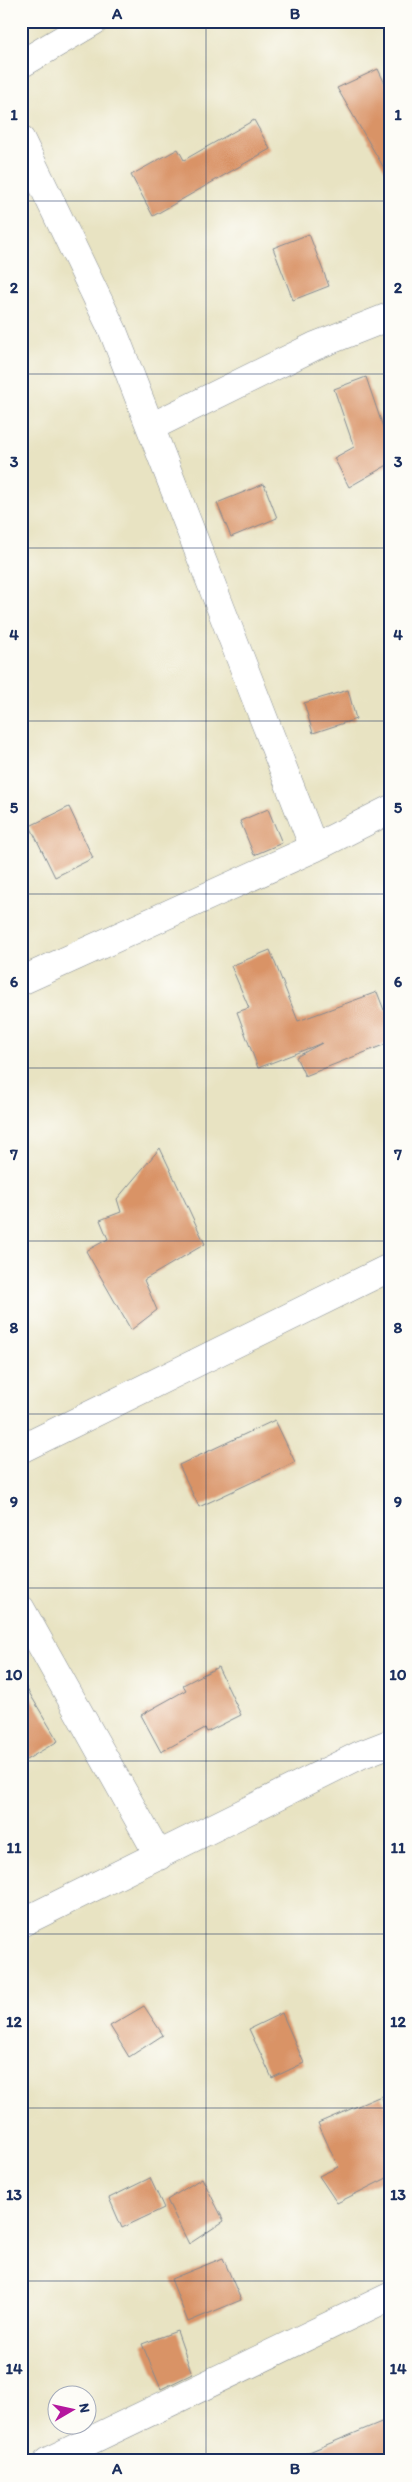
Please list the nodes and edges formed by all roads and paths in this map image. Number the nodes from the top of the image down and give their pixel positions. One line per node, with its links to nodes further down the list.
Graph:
1 (94, 21): 2 (street)
2 (21, 64)
3 (21, 140): 5 (street)
4 (391, 316): 5 (street)
5 (151, 428): 7 (street)
6 (391, 809): 7 (street)
7 (314, 848): 8 (street)
8 (21, 981)
9 (391, 1267): 10 (street)
10 (21, 1449)
11 (21, 1609): 13 (street)
12 (391, 1742): 13 (street)
13 (159, 1856): 14 (street)
14 (21, 1923)
15 (391, 2296): 16 (street)
16 (48, 2461)

